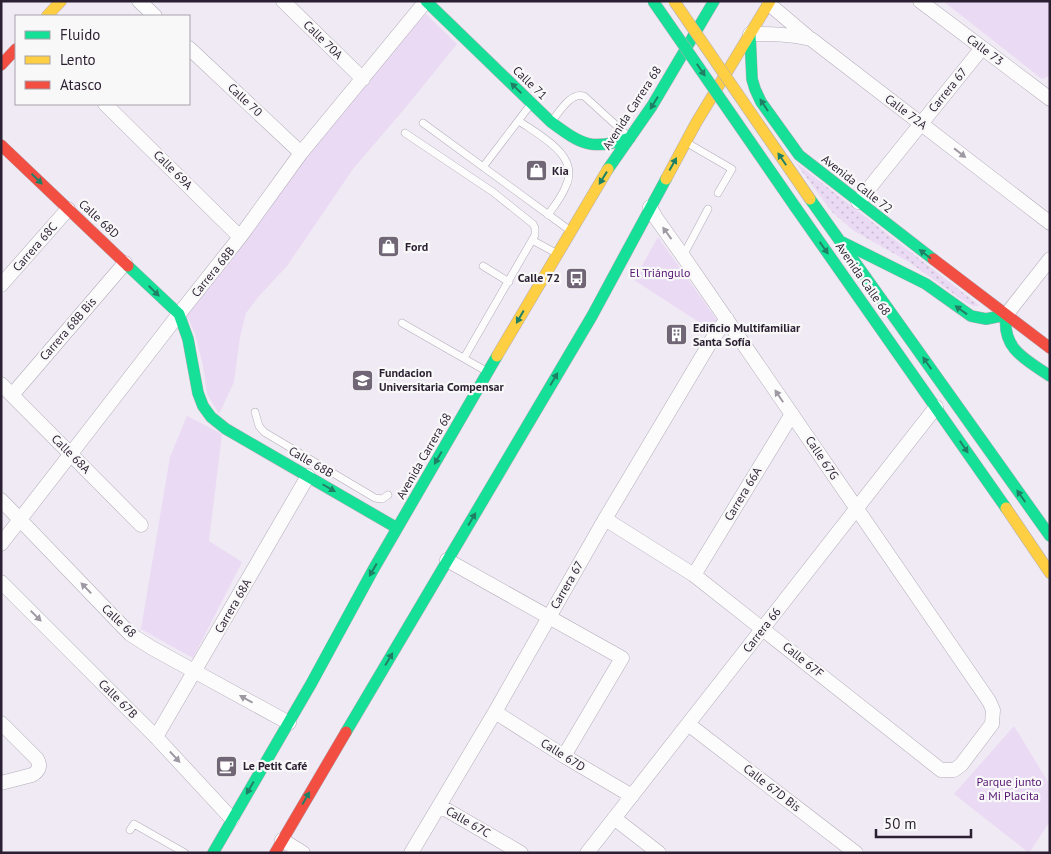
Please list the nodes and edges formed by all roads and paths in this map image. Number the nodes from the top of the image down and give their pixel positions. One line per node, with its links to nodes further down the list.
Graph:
1 (139, 1): 9 (street)
2 (283, 1): 16 (street, Calle 70A)
3 (426, 1): 16 (street, Carrera 68B); 18 (main road, Calle 71, one-way to 3)
4 (653, 1): 58 (main road, Avenida Calle 68, one-way to 58, bridge)
5 (674, 1): 40 (main road, Avenida Calle 68, one-way to 5, bridge)
6 (714, 1): 25 (main road, Avenida Carrera 68, one-way to 25)
7 (920, 1): 12 (street, Calle 73)
8 (769, 2): 10 (main road); 11 (street)
9 (154, 15)
10 (750, 34): 11 (street, Calle 72A); 26 (main road); 31 (main road, Avenida Calle 72, one-way to 10)
11 (811, 39): 23 (street, Calle 72A)
12 (982, 48): 17 (street, Calle 73); 23 (street, Carrera 67)
13 (190, 49): 28 (street, Calle 70)
14 (15, 50): 15 (main road)
15 (1, 65)
16 (363, 79): 28 (street, Carrera 68B)
17 (1050, 99)
18 (532, 104): 20 (lane); 21 (main road, Calle 71)
19 (106, 105): 38 (street, Calle 69A)
20 (518, 121): 29 (lane); 35 (lane)
21 (551, 122): 25 (main road, Calle 71); 25 (lane)
22 (423, 123): 29 (lane)
23 (922, 123): 31 (street, Carrera 67); 36 (street, Calle 72A, one-way to 36)
24 (405, 133): 39 (lane)
25 (630, 138): 37 (main road, Avenida Carrera 68, one-way to 37)
26 (685, 142): 30 (lane); 32 (main road, one-way to 26)
27 (1, 145): 33 (main road, Calle 68D, one-way to 33)
28 (301, 153): 38 (street, Carrera 68B)
29 (483, 168): 35 (lane)
30 (718, 193)
31 (858, 202): 49 (main road, Avenida Calle 72, one-way to 31)
32 (650, 207): 42 (street, Calle 67G, one-way to 32); 76 (main road, one-way to 32)
33 (68, 209): 44 (main road, Calle 68D); 46 (street, Carrera 68C)
34 (708, 209): 42 (lane)
35 (548, 215): 37 (lane)
36 (1050, 223)
37 (570, 231): 41 (main road, Avenida Carrera 68)
38 (240, 237): 48 (street, Carrera 68B)
39 (532, 240): 41 (lane); 47 (lane)
40 (840, 241): 49 (main road, one-way to 40); 74 (main road, Avenida Calle 68, one-way to 40)
41 (557, 254): 54 (main road, Avenida Carrera 68, one-way to 54)
42 (683, 256): 50 (street, Calle 67G)
43 (1050, 259): 49 (street)
44 (125, 263): 48 (main road, Calle 68D, one-way to 48); 57 (street, Carrera 68B Bis)
45 (484, 266): 47 (lane)
46 (3, 280)
47 (509, 282): 53 (lane)
48 (179, 314): 63 (main road, Calle 68B); 64 (street, Carrera 68B)
49 (1006, 315): 52 (main road, Avenida Calle 72); 55 (main road)
50 (726, 319): 60 (street, Calle 67G, one-way to 50); 70 (street, Carrera 67)
51 (402, 323): 53 (lane)
52 (1050, 348)
53 (464, 358): 54 (lane)
54 (489, 372): 73 (main road, Avenida Carrera 68, one-way to 73)
55 (1050, 376)
56 (1, 384): 57 (street, Calle 68A)
57 (12, 395): 64 (street, Calle 68A)
58 (936, 407): 69 (street, Carrera 66); 77 (main road, Avenida Calle 68, one-way to 77)
59 (255, 412): 61 (lane)
60 (792, 414): 69 (street, Calle 67G); 78 (street, Carrera 66A)
61 (272, 436): 62 (lane); 63 (lane)
62 (290, 447): 65 (lane); 67 (lane)
63 (264, 451): 65 (main road, Calle 68B)
64 (71, 454): 71 (street, Carrera 68B); 72 (street, Calle 68A)
65 (282, 462): 66 (main road, Calle 68B)
66 (308, 476): 73 (main road, Calle 68B, one-way to 73); 82 (street, Carrera 68A)
67 (388, 494)
68 (1, 500): 71 (street, Calle 68)
69 (856, 508): 81 (street, Carrera 66); 89 (street, Calle 67G)
70 (605, 518): 78 (street, Calle 67F); 80 (street, Carrera 67)
71 (19, 519): 75 (street, Carrera 68B); 82 (street, Calle 68, one-way to 71)
72 (141, 525)
73 (397, 528): 85 (main road, Avenida Carrera 68, one-way to 85)
74 (1050, 536)
75 (1, 544)
76 (447, 560): 80 (street); 96 (main road, one-way to 76)
77 (1050, 573)
78 (694, 575): 81 (street, Calle 67F)
79 (1, 582): 87 (street, Calle 67B, one-way to 87)
80 (548, 617): 83 (street, Carrera 67); 88 (street)
81 (763, 628): 86 (street, Carrera 66); 89 (street, Calle 67F)
82 (195, 671): 85 (street, Calle 68, one-way to 82); 87 (street, Carrera 68A)
83 (495, 712): 88 (street, Calle 67D); 92 (street, Carrera 67)
84 (1, 723): 90 (street)
85 (289, 723): 94 (main road, Avenida Carrera 68, one-way to 94)
86 (688, 724): 91 (street, Carrera 66); 104 (street, Calle 67D Bis)
87 (156, 737): 94 (street, Calle 67B, one-way to 94)
88 (564, 756): 91 (street, Calle 67D)
89 (949, 771)
90 (1, 783)
91 (632, 796): 93 (street, Carrera 66)
92 (440, 806): 100 (street, Carrera 67); 101 (street, Calle 67C)
93 (614, 818): 102 (street, Carrera 66); 103 (street)
94 (232, 819): 98 (main road, Avenida Carrera 68)
95 (130, 830): 97 (lane)
96 (278, 847): 99 (street)
97 (185, 853)
98 (213, 853)
99 (304, 853)
100 (411, 853)
101 (521, 853)
102 (588, 853)
103 (659, 853)
104 (856, 853)

